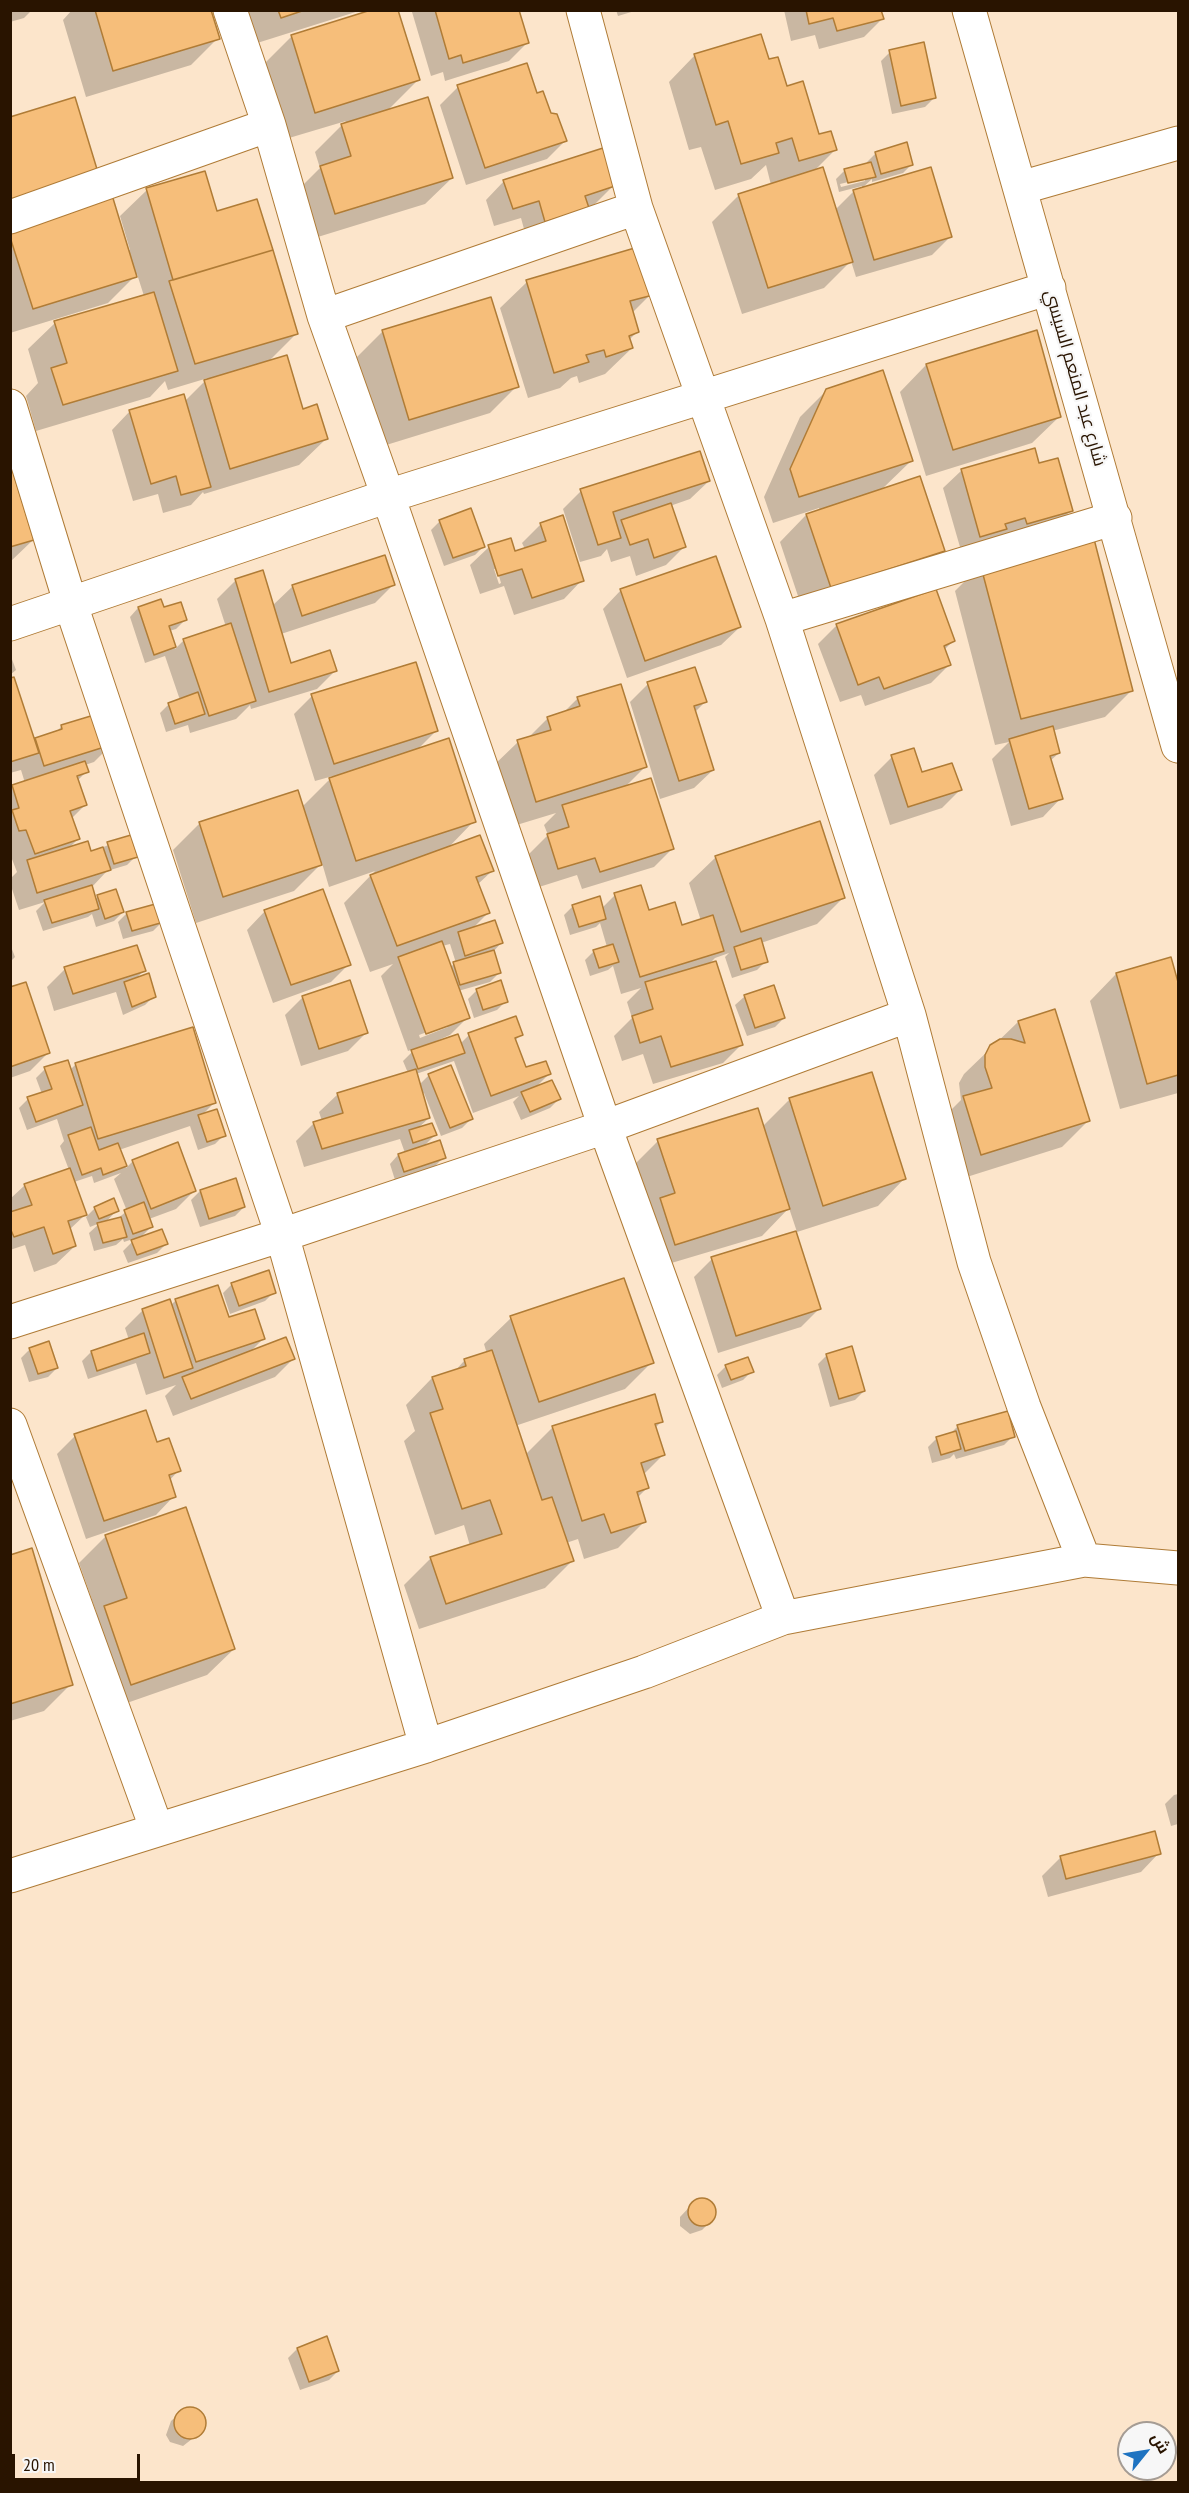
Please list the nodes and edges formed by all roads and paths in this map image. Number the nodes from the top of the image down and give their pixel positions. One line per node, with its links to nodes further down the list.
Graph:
1 (230, 10): 4 (street)
2 (583, 10): 7 (street)
3 (969, 10): 6 (street, شارع عبد المنعم السيسي)
4 (269, 125): 8 (street); 10 (street)
5 (1179, 143): 6 (street)
6 (1020, 188): 9 (street, شارع عبد المنعم السيسي)
7 (636, 208): 10 (street); 11 (street)
8 (10, 217)
9 (1049, 288): 11 (street); 14 (street, شارع عبد المنعم السيسي)
10 (324, 316): 13 (street)
11 (705, 398): 13 (street); 16 (street)
12 (10, 406): 15 (street)
13 (388, 496): 15 (street); 20 (street)
14 (1115, 518): 16 (street); 18 (street, شارع عبد المنعم السيسي)
15 (71, 605): 17 (street); 21 (street)
16 (782, 619): 19 (street)
17 (10, 624)
18 (1179, 746)
19 (909, 1015): 20 (street); 24 (street)
20 (605, 1127): 21 (street); 26 (street)
21 (282, 1235): 22 (street); 27 (street)
22 (10, 1322)
23 (10, 1425): 28 (street)
24 (1084, 1560): 25 (street); 26 (street)
25 (1179, 1568)
26 (783, 1618): 27 (street)
27 (426, 1746): 28 (street)
28 (157, 1830): 29 (street)
29 (10, 1876)

